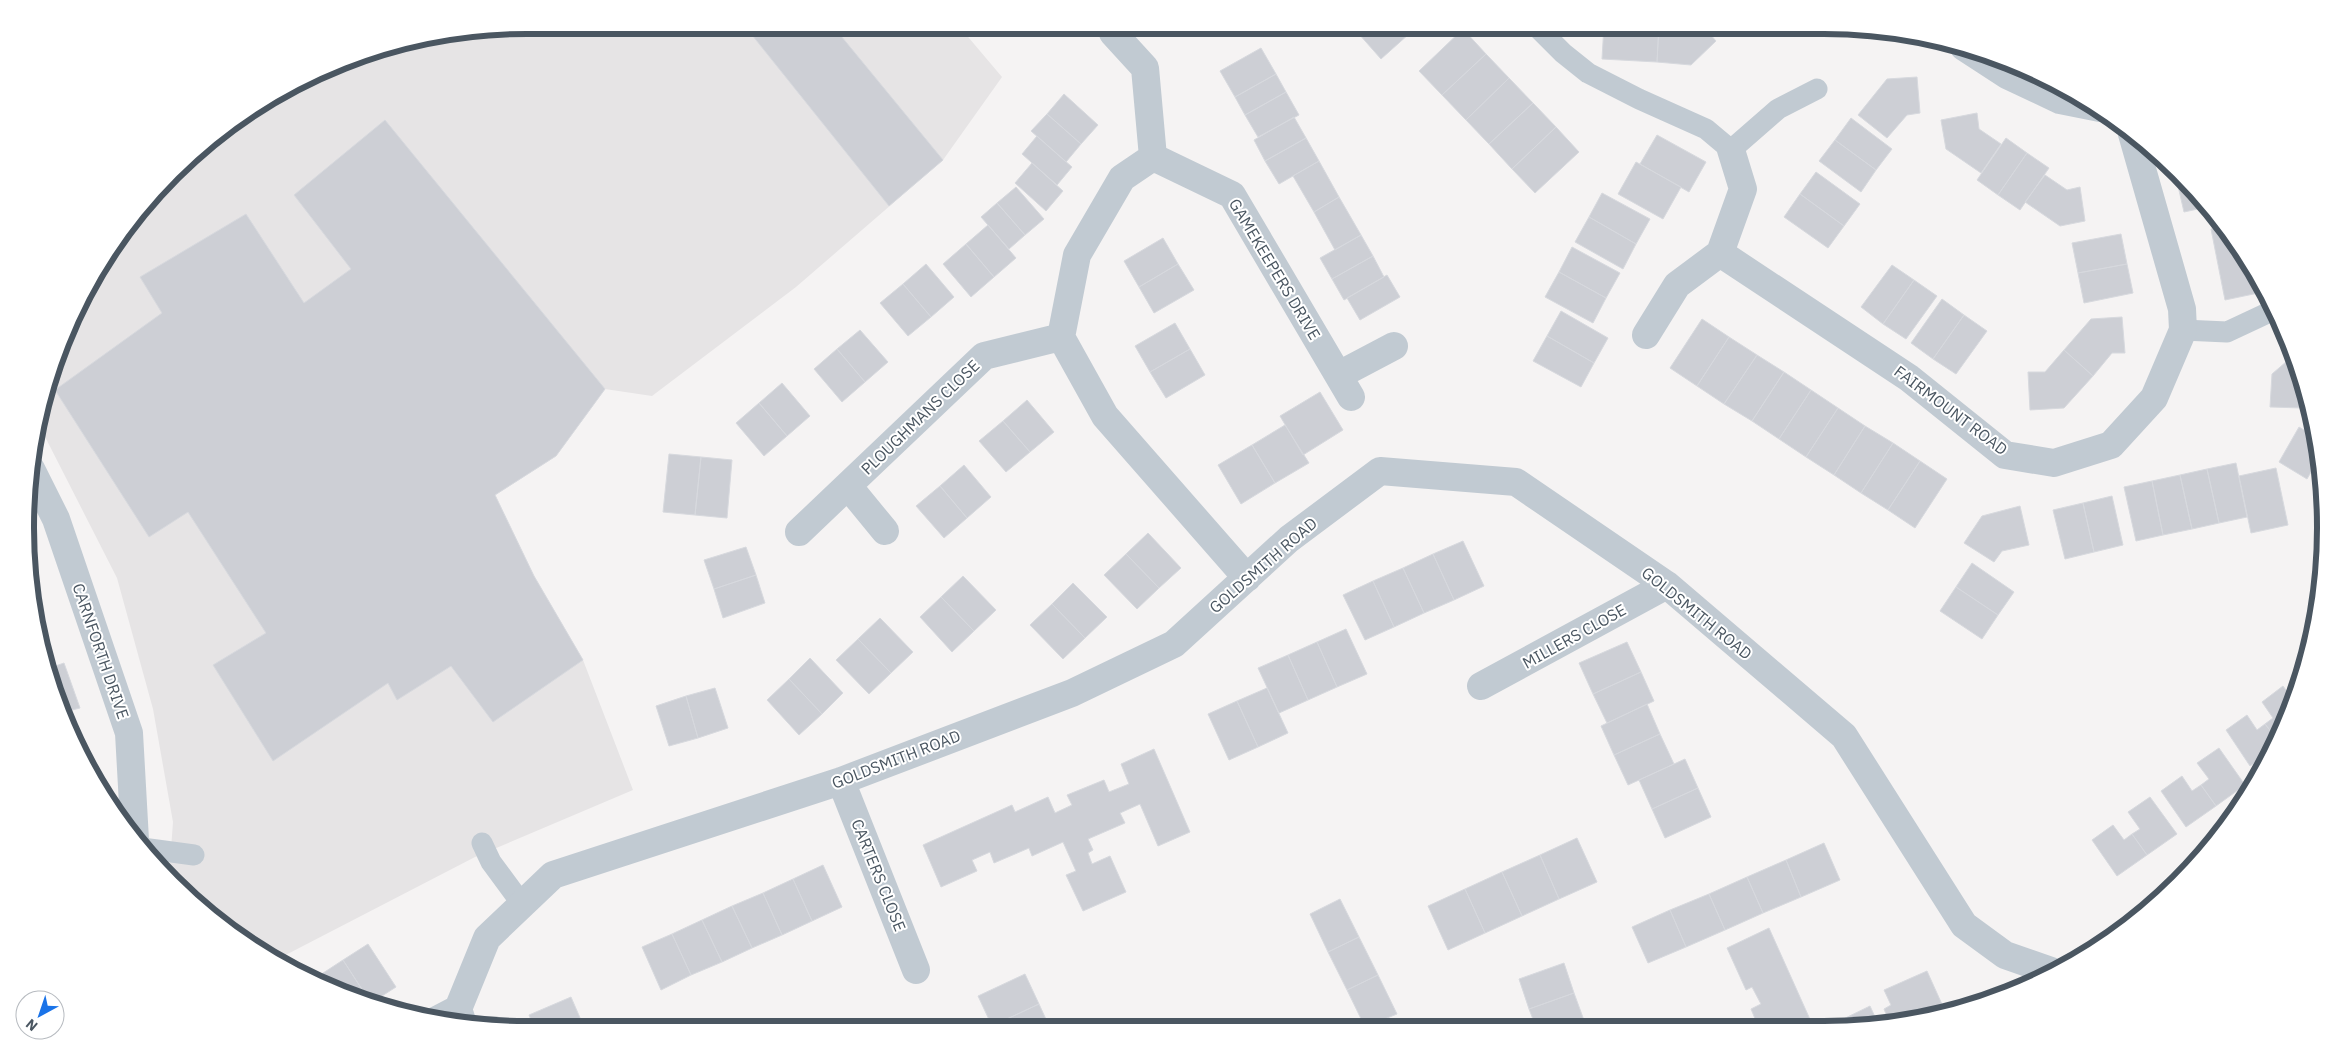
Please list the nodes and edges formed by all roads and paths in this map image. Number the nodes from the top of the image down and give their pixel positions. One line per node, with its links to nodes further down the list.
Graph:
1 (1114, 34): 8 (street)
2 (1556, 34): 7 (lane)
3 (1986, 62): 5 (street)
4 (1817, 89): 7 (lane)
5 (2075, 103)
6 (2135, 145): 11 (street, FAIRMOUNT ROAD)
7 (1731, 150): 9 (street)
8 (1153, 157): 13 (street); 14 (street, GAMEKEEPERS DRIVE)
9 (1720, 253): 11 (street, FAIRMOUNT ROAD); 12 (street)
10 (2268, 313): 11 (lane)
11 (2183, 330)
12 (1646, 335)
13 (1061, 337): 16 (street, PLOUGHMANS CLOSE); 19 (street)
14 (1394, 346)
15 (36, 481): 23 (street, CARNFORTH DRIVE)
16 (848, 486): 17 (street); 18 (street, PLOUGHMANS CLOSE)
17 (885, 531)
18 (800, 532)
19 (1246, 578): 20 (street, GOLDSMITH ROAD); 22 (street, GOLDSMITH ROAD)
20 (1667, 585): 21 (street, MILLERS CLOSE); 28 (street, GOLDSMITH ROAD)
21 (1481, 686)
22 (841, 781): 27 (street, GOLDSMITH ROAD); 29 (street, CARTERS CLOSE)
23 (134, 826)
24 (482, 843): 27 (lane)
25 (153, 850): 26 (lane)
26 (194, 855)
27 (522, 904): 30 (street, GOLDSMITH ROAD)
28 (2044, 969)
29 (916, 970)
30 (453, 1015)

